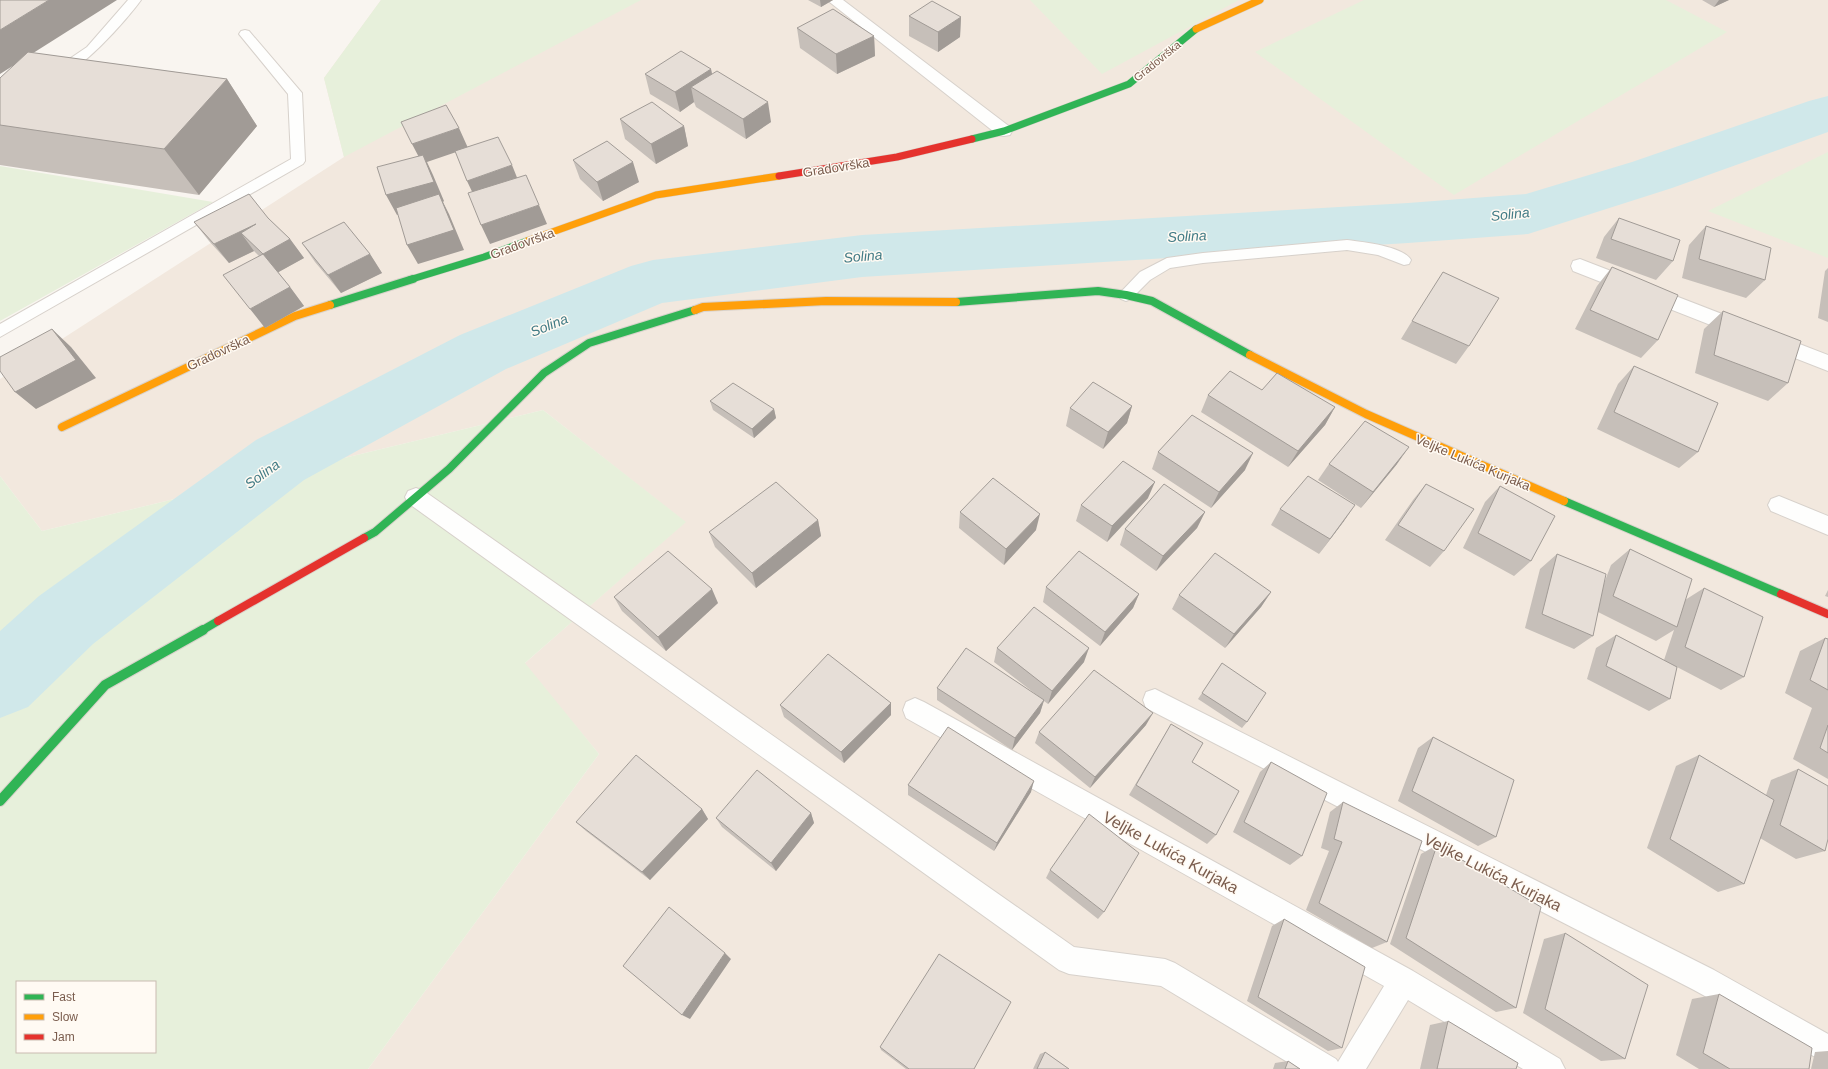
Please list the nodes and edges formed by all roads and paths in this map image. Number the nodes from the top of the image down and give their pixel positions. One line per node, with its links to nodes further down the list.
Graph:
1 (135, 0): 5 (lane)
2 (834, 0): 6 (street)
3 (1260, 0): 6 (street, Gradovrška)
4 (244, 34): 10 (lane)
5 (68, 82)
6 (1004, 130): 12 (street, Gradovrška)
7 (1404, 260): 9 (lane)
8 (1580, 266): 11 (street)
9 (1126, 294): 13 (street, Veljke Lukića Kurjaka); 16 (street, Veljke Lukića Kurjaka)
10 (0, 331)
11 (1828, 363)
12 (62, 427)
13 (416, 497): 19 (street, Veljke Lukića Kurjaka); 22 (street)
14 (1779, 505): 15 (street)
15 (1828, 526)
16 (1828, 614)
17 (1155, 700): 21 (street, Veljke Lukića Kurjaka)
18 (915, 710): 20 (street, Veljke Lukića Kurjaka)
19 (0, 801)
20 (1403, 981): 23 (street); 24 (street, Veljke Lukića Kurjaka)
21 (1828, 1050)
22 (1326, 1069)
23 (1348, 1069)
24 (1550, 1069)

